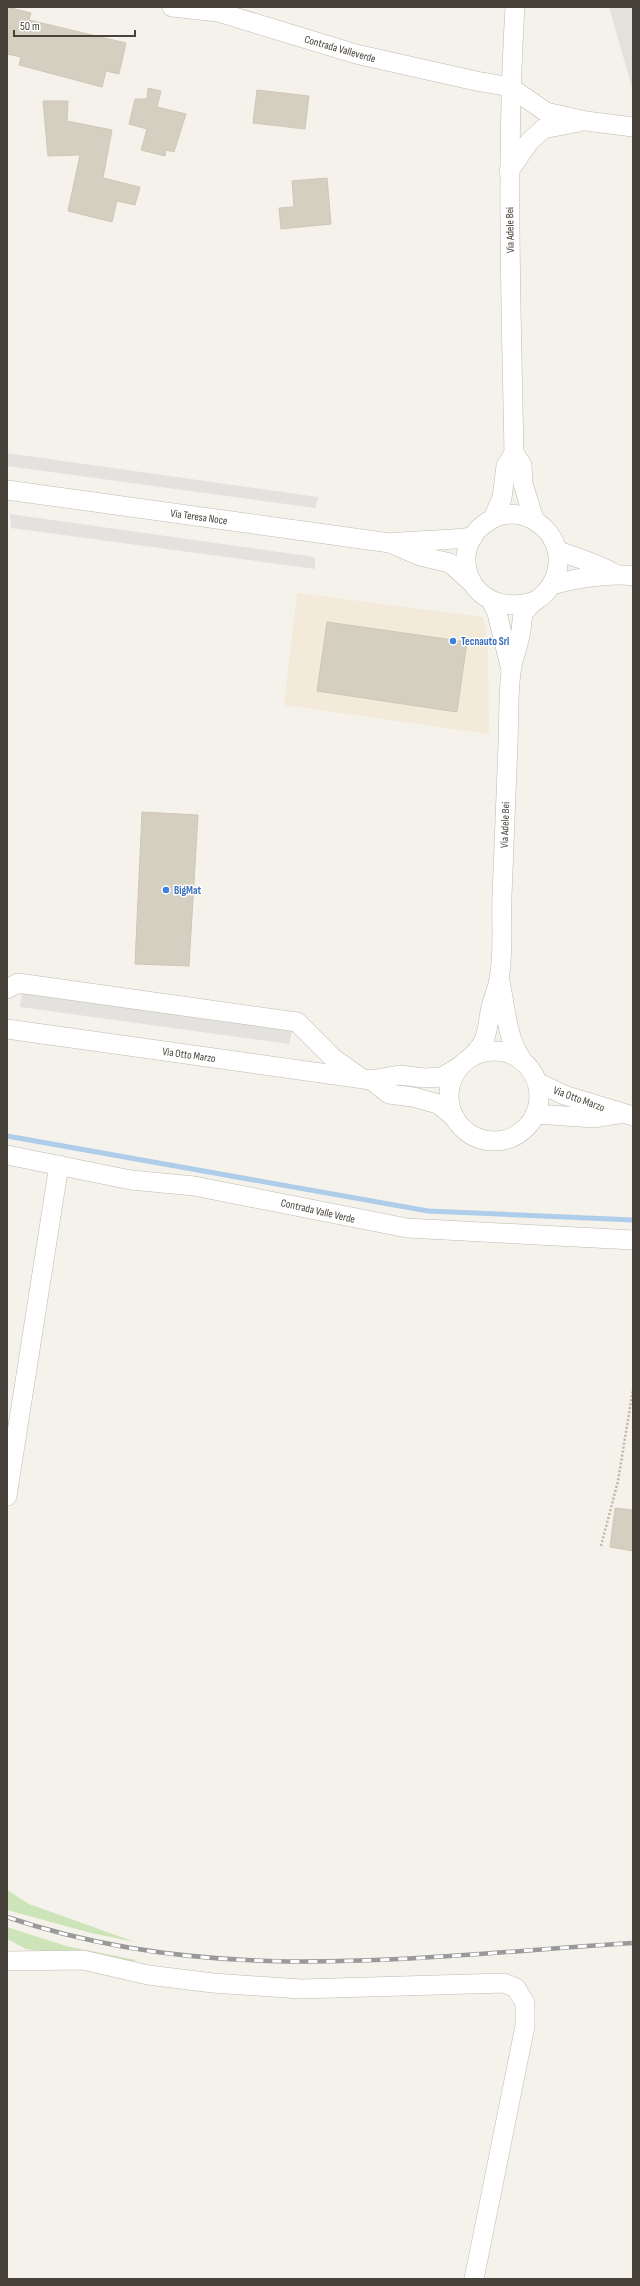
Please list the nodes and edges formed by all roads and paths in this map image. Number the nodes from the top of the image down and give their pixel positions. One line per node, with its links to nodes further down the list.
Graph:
1 (172, 7): 3 (street, Contrada Valleverde)
2 (515, 7): 3 (street, Via Adele Bei)
3 (510, 87): 4 (street); 6 (street, Via Adele Bei)
4 (586, 121): 5 (street); 6 (street)
5 (633, 127)
6 (509, 171): 7 (street, Via Adele Bei)
7 (514, 453): 9 (street, Via Adele Bei); 10 (street, Via Adele Bei)
8 (7, 490): 12 (street, Via Teresa Noce)
9 (493, 518): 10 (street); 11 (street)
10 (534, 519): 13 (street)
11 (472, 537): 12 (street, Via Teresa Noce); 15 (street)
12 (390, 544): 15 (street, Via Teresa Noce)
13 (558, 551): 14 (street); 16 (street)
14 (624, 575): 16 (street)
15 (471, 582): 17 (street)
16 (552, 585): 18 (street)
17 (492, 602): 18 (street); 19 (street, Via Adele Bei)
18 (532, 602): 19 (street, Via Adele Bei)
19 (511, 671): 20 (street, Via Adele Bei)
20 (499, 978): 23 (street); 24 (street)
21 (7, 989): 25 (street)
22 (7, 1029): 25 (street, Via Otto Marzo)
23 (522, 1060): 24 (street); 26 (street)
24 (466, 1062): 25 (street, Via Otto Marzo); 29 (street)
25 (367, 1080): 29 (street, Via Otto Marzo)
26 (537, 1082): 27 (street); 28 (street, Via Otto Marzo)
27 (535, 1114): 28 (street, Via Otto Marzo); 29 (street)
28 (627, 1115)
29 (455, 1118)
30 (7, 1155): 31 (street, Contrada Valle Verde)
31 (59, 1166): 32 (street, Contrada Valle Verde); 34 (street)
32 (633, 1240)
33 (633, 1389): 35 (path)
34 (7, 1496)
35 (601, 1546)
36 (7, 1962): 37 (street)
37 (474, 2279)

